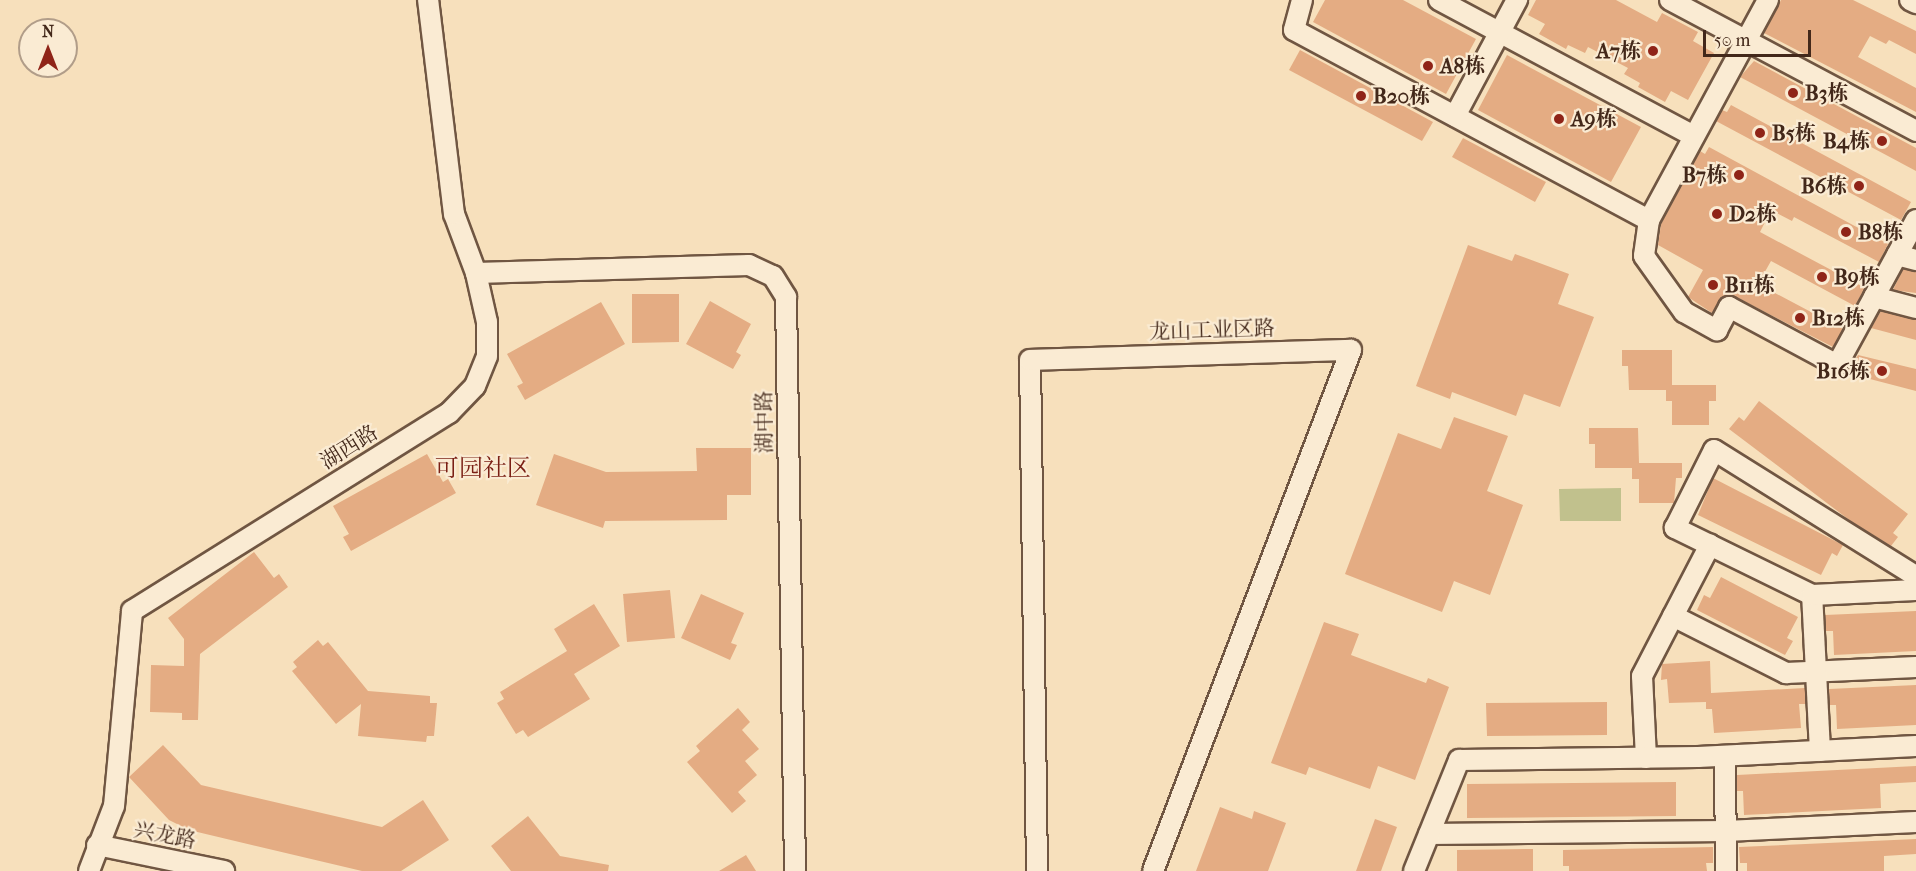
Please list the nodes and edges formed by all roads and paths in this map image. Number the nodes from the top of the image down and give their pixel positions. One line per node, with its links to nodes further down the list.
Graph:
1 (428, 0): 17 (street, 湖西路)
2 (1302, 0): 11 (street)
3 (1439, 0): 9 (street)
4 (1517, 0): 9 (street)
5 (1670, 0): 10 (street)
6 (1768, 0): 10 (street)
7 (1910, 0): 8 (street)
8 (1916, 3)
9 (1500, 32): 11 (street); 13 (street)
10 (1746, 41): 12 (street); 13 (street)
11 (1455, 116): 14 (street)
12 (1916, 132)
13 (1694, 136): 14 (street)
14 (1649, 220): 18 (street)
15 (1916, 220): 16 (street)
16 (1906, 257): 18 (street)
17 (476, 273): 34 (street, 湖西路); 37 (street, 湖中路)
18 (1874, 297): 19 (street)
19 (1916, 308)
20 (1710, 545): 21 (street); 23 (street); 24 (street)
21 (1916, 576)
22 (1916, 590): 23 (street)
23 (1812, 595): 26 (street)
24 (1673, 616): 26 (street); 30 (street)
25 (1916, 667): 26 (street)
26 (1816, 671): 28 (street)
27 (1916, 746): 28 (street)
28 (1820, 751): 29 (street)
29 (1725, 756): 30 (street); 32 (street)
30 (1646, 758): 33 (street)
31 (1916, 822): 32 (street)
32 (1726, 831): 33 (street); 41 (street)
33 (1429, 834): 40 (street)
34 (97, 845): 35 (street, 湖西路); 36 (street, 兴龙路)
35 (90, 871)
36 (224, 871)
37 (795, 871)
38 (1037, 871): 39 (street, 龙山工业区路)
39 (1153, 871)
40 (1414, 871)
41 (1726, 871)

